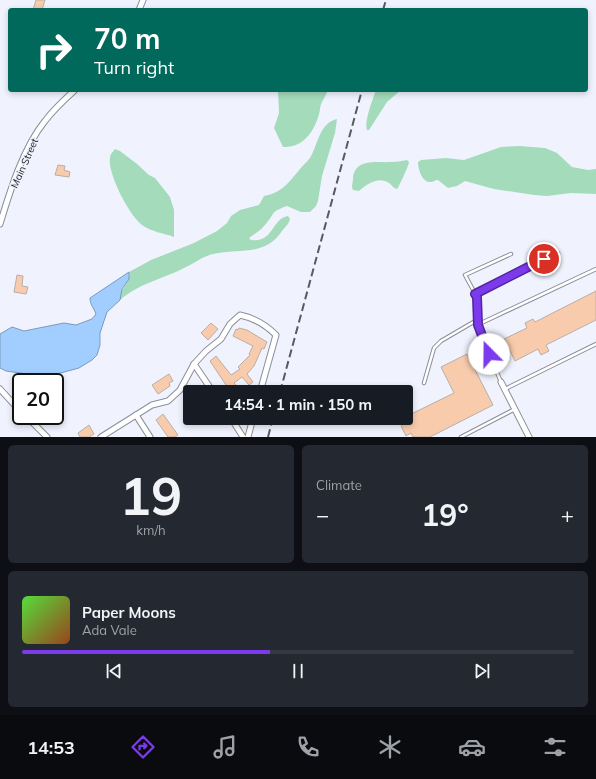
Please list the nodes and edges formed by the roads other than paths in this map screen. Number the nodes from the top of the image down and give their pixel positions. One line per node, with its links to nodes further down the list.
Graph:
1 (73, 92): 2 (street, Main Street)
2 (0, 224)
3 (558, 253): 6 (lane)
4 (511, 254): 6 (lane)
5 (596, 269): 8 (lane)
6 (475, 294): 7 (lane)
7 (477, 320): 8 (lane); 12 (lane)
8 (478, 325): 11 (lane)
9 (596, 344): 16 (lane)
10 (194, 364): 13 (street); 14 (street); 19 (street)
11 (501, 382): 16 (street)
12 (424, 383)
13 (208, 385)
14 (262, 385)
15 (0, 389): 17 (street)
16 (504, 389): 18 (street)
17 (12, 402)
18 (515, 409): 28 (lane); 29 (street)
19 (136, 415): 24 (street); 25 (street)
20 (35, 425): 23 (street)
21 (235, 425): 26 (street)
22 (251, 425): 27 (street)
23 (47, 437)
24 (101, 437)
25 (150, 437)
26 (243, 437)
27 (248, 437)
28 (461, 437)
29 (529, 437)

